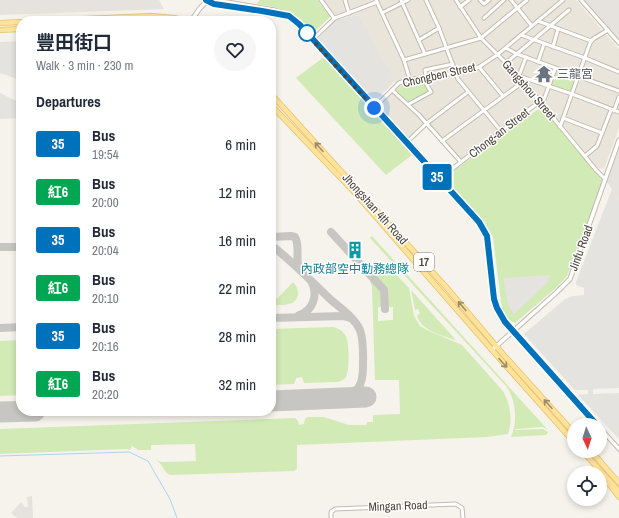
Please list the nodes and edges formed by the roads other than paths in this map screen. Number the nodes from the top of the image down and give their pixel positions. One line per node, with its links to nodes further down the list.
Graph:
1 (207, 0): 23 (street); 24 (street)
2 (216, 0): 24 (street)
3 (321, 0): 25 (street)
4 (345, 0): 21 (street)
5 (408, 0): 17 (street)
6 (426, 0): 32 (street)
7 (456, 0): 18 (street, Gangshou Street)
8 (469, 0): 18 (street)
9 (480, 0): 10 (street)
10 (489, 0)
11 (504, 0): 26 (street)
12 (511, 0): 19 (street)
13 (527, 0): 19 (street)
14 (564, 0): 27 (street, Chongben Street)
15 (581, 0): 36 (street)
16 (377, 1): 21 (street); 22 (street)
17 (402, 2): 22 (street); 40 (street)
18 (460, 7): 38 (street, Gangshou Street)
19 (518, 8): 30 (street); 38 (street)
20 (569, 10): 31 (street)
21 (349, 13): 25 (street)
22 (382, 13): 53 (street)
23 (195, 16)
24 (289, 16): 39 (street)
25 (334, 18): 39 (street)
26 (484, 18)
27 (538, 21): 30 (street, Chongben Street); 31 (street)
28 (0, 22): 29 (main road)
29 (16, 22)
30 (532, 26): 37 (street, Chongben Street)
31 (549, 26): 34 (street); 41 (street)
32 (439, 28): 40 (street); 46 (street)
33 (16, 29): 35 (main road)
34 (558, 29): 42 (street); 45 (street)
35 (0, 30)
36 (608, 30): 42 (street); 43 (street)
37 (521, 36): 41 (street); 47 (street, Chongben Street)
38 (481, 38): 46 (street); 50 (street, Gangshou Street)
39 (312, 40): 76 (street)
40 (419, 40): 48 (street)
41 (533, 40): 44 (street); 49 (street)
42 (591, 41): 52 (street)
43 (619, 43)
44 (544, 44): 45 (street); 54 (street)
45 (553, 47): 52 (street)
46 (447, 48): 48 (street); 56 (street)
47 (506, 48): 49 (street); 50 (street, Chongben Street)
48 (425, 54): 53 (street)
49 (516, 54): 51 (street); 55 (street)
50 (498, 55): 55 (street, Gangshou Street); 57 (street, Chongben Street)
51 (526, 58): 54 (street); 61 (street)
52 (585, 58): 59 (street); 62 (street)
53 (404, 60): 64 (street)
54 (538, 62): 58 (street)
55 (506, 63): 61 (street, Gangshou Street)
56 (453, 64): 60 (street); 63 (street)
57 (479, 67): 60 (street, Chongben Street); 71 (street)
58 (555, 69): 62 (street); 66 (street)
59 (619, 72)
60 (455, 73): 63 (street, Chongben Street); 68 (street)
61 (519, 76): 65 (street, Gangshou Street); 66 (street)
62 (578, 76): 69 (street); 70 (street)
63 (424, 78): 64 (street, Chongben Street); 75 (street)
64 (410, 80): 67 (street, Chongben Street)
65 (523, 82): 71 (street); 74 (street, Gangshou Street)
66 (549, 86): 70 (street); 74 (street)
67 (392, 90): 75 (street); 76 (street, Chongben Street)
68 (468, 92): 78 (street); 82 (street)
69 (619, 92)
70 (572, 94): 79 (street); 81 (street)
71 (503, 96): 78 (street)
72 (619, 97): 79 (street)
73 (276, 100): 94 (main road, Jhongshan 4th Road / 17, one-way to 73)
74 (541, 103): 83 (street, Gangshou Street); 84 (street, Chong-an Street)
75 (409, 104): 82 (street)
76 (374, 108): 88 (street)
77 (276, 110): 95 (main road, Jhongshan 4th Road / 17)
78 (484, 110): 84 (street); 87 (street)
79 (612, 110): 80 (street); 85 (street)
80 (619, 112)
81 (563, 118): 83 (street); 85 (street)
82 (427, 123): 87 (street); 88 (street)
83 (560, 126): 89 (street, Gangshou Street)
84 (501, 131): 90 (street, Chong-an Street)
85 (602, 133): 89 (street)
86 (619, 140): 92 (street, Jinfu Road)
87 (442, 141): 90 (street)
88 (406, 142): 91 (street)
89 (585, 156): 92 (street, Gangshou Street)
90 (461, 162): 91 (street, Chong-an Street)
91 (439, 179): 93 (street)
92 (605, 179): 93 (street, Jinfu Road)
93 (514, 332): 94 (street, Jinfu Road); 96 (street)
94 (496, 346): 95 (street, Jinfu Road); 97 (main road, Jhongshan 4th Road / 17, one-way to 94)
95 (492, 350): 98 (main road, Jhongshan 4th Road / 17, one-way to 98)
96 (591, 418)
97 (567, 425)
98 (567, 434)
99 (607, 436): 100 (street)
100 (619, 449)
101 (589, 458): 105 (main road)
102 (589, 458): 106 (main road)
103 (596, 458): 104 (main road)
104 (619, 482)
105 (619, 491)
106 (619, 497)
107 (331, 518): 108 (street, Mingan Road)
108 (463, 518)

